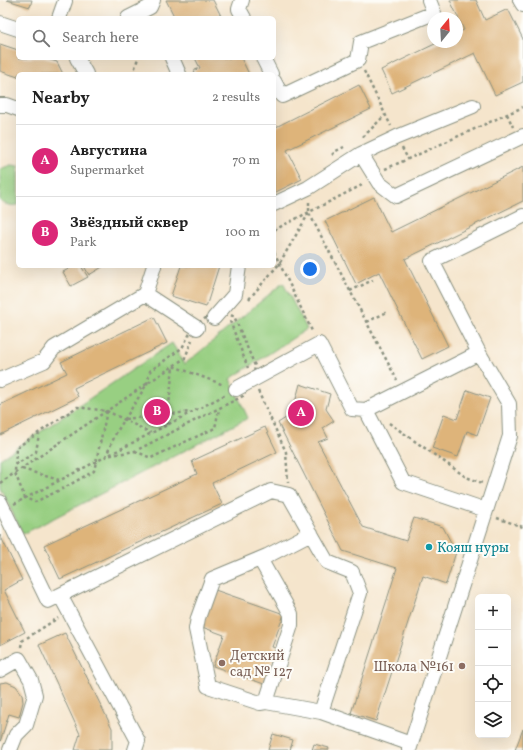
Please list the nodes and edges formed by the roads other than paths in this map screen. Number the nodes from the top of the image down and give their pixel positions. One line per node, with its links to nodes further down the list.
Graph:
1 (242, 0): 9 (lane)
2 (429, 0): 18 (lane)
3 (520, 0): 5 (lane)
4 (64, 1): 7 (lane)
5 (523, 5)
6 (153, 8): 8 (lane)
7 (60, 16)
8 (133, 16)
9 (243, 16)
10 (0, 23): 11 (lane)
11 (16, 28)
12 (78, 60): 15 (lane)
13 (173, 60): 16 (lane)
14 (264, 60): 17 (lane)
15 (85, 72)
16 (178, 72)
17 (270, 72)
18 (276, 85)
19 (0, 105): 21 (lane)
20 (473, 106): 23 (lane)
21 (16, 108)
22 (523, 136): 23 (lane)
23 (361, 154): 24 (lane)
24 (276, 203)
25 (523, 216): 31 (lane)
26 (153, 268): 28 (lane)
27 (239, 268): 29 (lane)
28 (145, 294): 30 (lane); 32 (lane)
29 (216, 316)
30 (195, 327)
31 (479, 353): 34 (lane); 36 (lane)
32 (0, 380)
33 (236, 389): 34 (lane)
34 (371, 407): 36 (lane)
35 (1, 507): 39 (lane)
36 (486, 510): 43 (lane)
37 (311, 533): 38 (lane); 39 (lane); 42 (lane)
38 (260, 559): 41 (lane); 41 (lane)
39 (60, 595): 45 (lane)
40 (0, 670): 44 (lane)
41 (266, 702): 42 (lane)
42 (321, 712): 43 (lane)
43 (410, 747)
44 (10, 750)
45 (135, 750)

